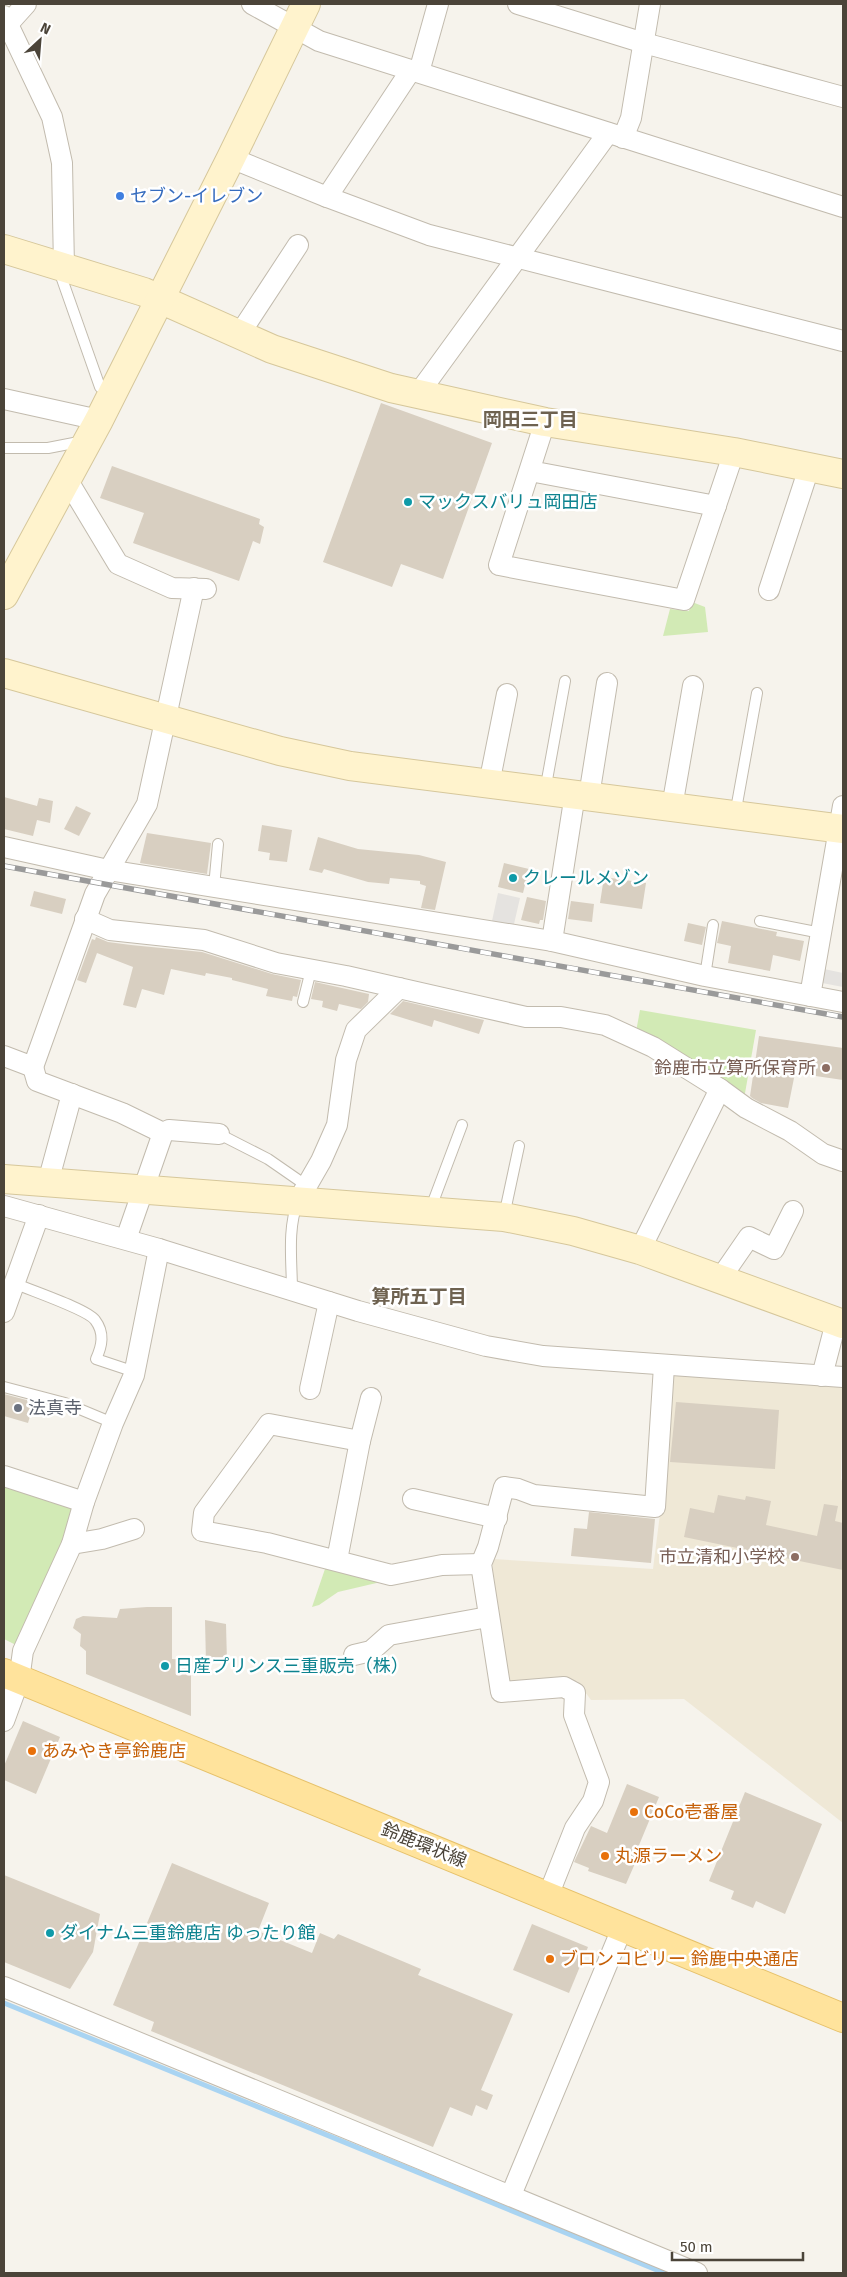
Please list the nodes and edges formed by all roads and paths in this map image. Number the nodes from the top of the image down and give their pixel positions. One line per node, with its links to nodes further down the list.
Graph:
1 (26, 4): 7 (street)
2 (252, 4): 6 (street)
3 (438, 4): 9 (street)
4 (518, 4): 8 (street)
5 (650, 4): 8 (street)
6 (301, 15): 9 (street); 12 (street)
7 (6, 20): 18 (street)
8 (644, 43): 10 (street); 11 (street)
9 (415, 71): 11 (street); 13 (street)
10 (843, 97)
11 (616, 135): 14 (street); 17 (street)
12 (231, 158): 13 (street); 19 (street)
13 (326, 198): 17 (street)
14 (843, 207)
15 (298, 245): 20 (street)
16 (4, 249): 18 (street)
17 (518, 257): 21 (street); 23 (street)
18 (64, 268): 19 (street); 22 (lane)
19 (159, 299): 20 (street); 22 (street)
20 (239, 335): 23 (street)
21 (843, 341)
22 (112, 394): 26 (street)
23 (418, 394): 25 (street)
24 (4, 399): 26 (street)
25 (545, 422): 28 (street); 30 (street)
26 (93, 430): 27 (lane); 32 (street)
27 (4, 448)
28 (734, 452): 29 (street); 33 (street)
29 (809, 468): 31 (street); 34 (street)
30 (530, 471): 33 (street); 33 (street)
31 (843, 474)
32 (68, 480): 35 (street); 42 (street)
33 (716, 506)
34 (769, 590)
35 (4, 595)
36 (4, 673): 42 (street)
37 (565, 681): 44 (lane)
38 (607, 683): 45 (street)
39 (693, 686): 46 (street)
40 (757, 693): 47 (lane)
41 (507, 694): 43 (street)
42 (164, 720): 43 (street); 51 (street)
43 (489, 784): 44 (street)
44 (545, 791): 45 (street)
45 (582, 795): 46 (street); 57 (street)
46 (672, 807): 47 (street)
47 (735, 815): 48 (street)
48 (842, 821): 56 (street)
49 (218, 844): 52 (lane)
50 (4, 847): 51 (street)
51 (108, 870): 52 (street); 53 (street)
52 (214, 887): 57 (street)
53 (85, 919): 58 (street); 65 (street)
54 (760, 921): 56 (lane)
55 (713, 925): 59 (lane)
56 (821, 933): 61 (street)
57 (552, 941): 59 (street)
58 (312, 970): 60 (street); 62 (lane)
59 (705, 976): 61 (street)
60 (399, 988): 66 (street); 76 (street)
61 (810, 996): 63 (street)
62 (303, 1002)
63 (843, 1002)
64 (4, 1056): 65 (street)
65 (33, 1067): 67 (street)
66 (720, 1088): 72 (street); 84 (street)
67 (72, 1094): 69 (street); 74 (street)
68 (462, 1124): 78 (lane)
69 (163, 1132): 70 (street); 75 (street)
70 (219, 1134): 76 (lane)
71 (519, 1146): 81 (lane)
72 (843, 1161)
73 (4, 1179): 74 (street)
74 (48, 1182): 75 (street)
75 (142, 1190): 76 (street); 82 (street)
76 (303, 1193): 78 (street); 87 (lane)
77 (4, 1206): 80 (street)
78 (430, 1211): 81 (street)
79 (793, 1211): 85 (street)
80 (39, 1215): 82 (street); 86 (street)
81 (504, 1217): 84 (street)
82 (126, 1239): 83 (street)
83 (159, 1249): 87 (street); 92 (street)
84 (640, 1250): 85 (street)
85 (720, 1279): 90 (street)
86 (14, 1283): 89 (street); 92 (lane)
87 (292, 1291): 88 (street)
88 (329, 1302): 91 (street); 96 (street)
89 (4, 1312)
90 (840, 1323): 93 (street)
91 (664, 1366): 93 (street); 103 (street)
92 (135, 1372): 98 (street)
93 (822, 1376): 94 (street)
94 (843, 1377)
95 (4, 1387): 98 (lane)
96 (310, 1389)
97 (371, 1398): 99 (street)
98 (113, 1422): 102 (street)
99 (360, 1442): 106 (street); 106 (street)
100 (4, 1476): 102 (street)
101 (413, 1499): 103 (street)
102 (84, 1502): 105 (street)
103 (497, 1518): 107 (street)
104 (134, 1529): 105 (street)
105 (72, 1544): 110 (street)
106 (337, 1560): 107 (street)
107 (481, 1564): 108 (street)
108 (488, 1617): 109 (street); 112 (street)
109 (354, 1655)
110 (11, 1677): 111 (street); 112 (main road, 鈴鹿環状線)
111 (4, 1721)
112 (548, 1896): 113 (main road, 鈴鹿環状線)
113 (622, 1926): 115 (main road, 鈴鹿環状線); 116 (street)
114 (4, 1987): 116 (street)
115 (843, 2018)
116 (511, 2195): 117 (street)
117 (697, 2273)

